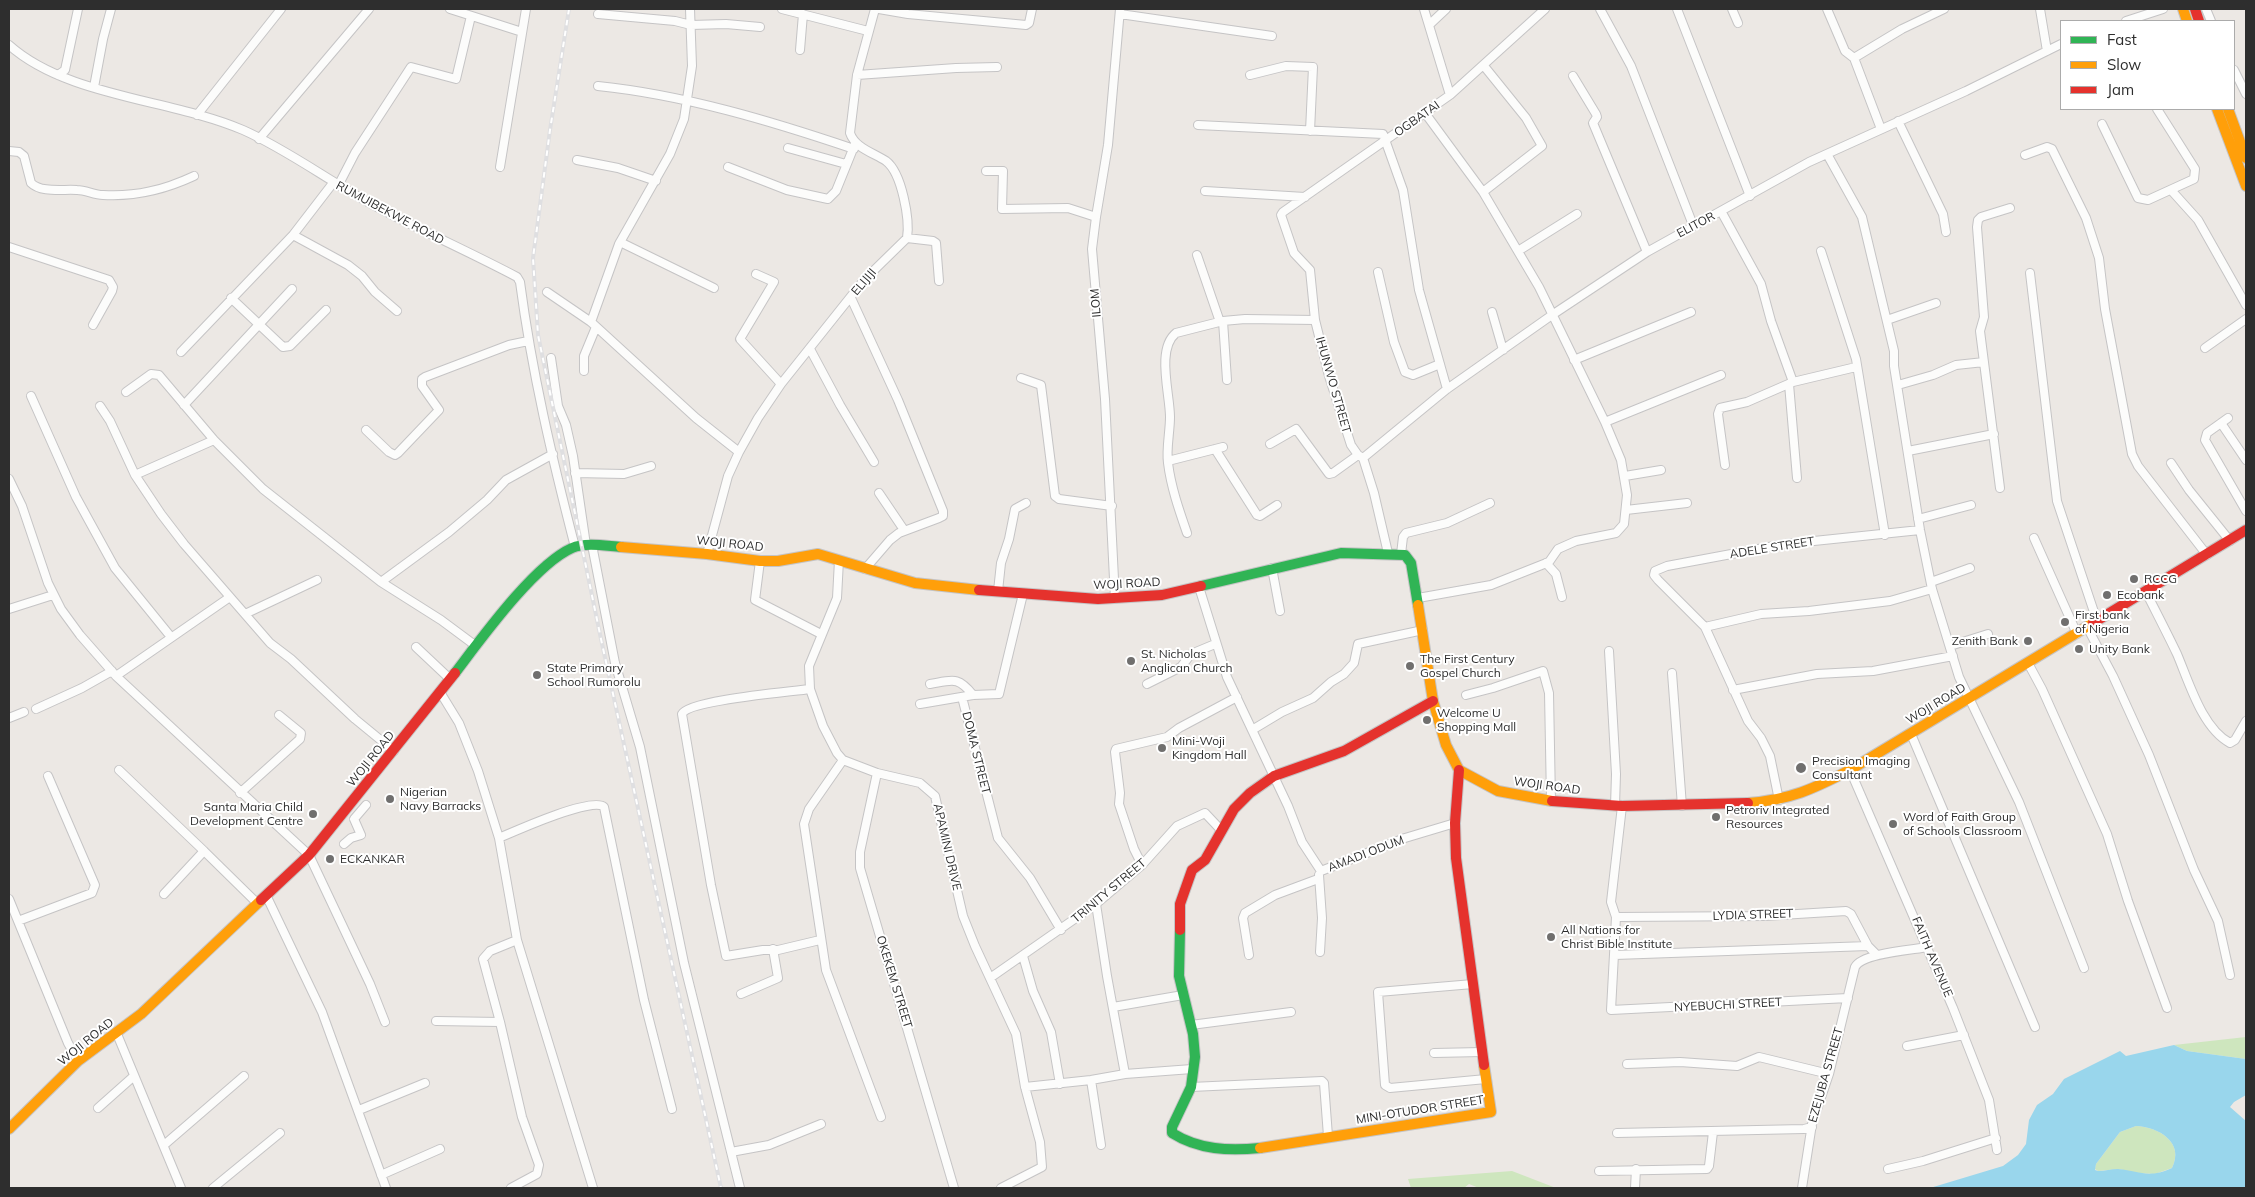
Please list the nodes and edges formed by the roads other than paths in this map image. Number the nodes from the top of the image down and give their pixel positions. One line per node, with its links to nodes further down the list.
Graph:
1 (78, 9): 42 (street)
2 (111, 9): 47 (street)
3 (279, 9): 55 (street)
4 (368, 9): 61 (street)
5 (526, 9): 32 (street)
6 (690, 9): 28 (street)
7 (782, 9): 24 (street)
8 (875, 9): 31 (street)
9 (879, 9): 10 (street)
10 (1032, 9)
11 (1424, 9): 29 (street)
12 (1446, 9): 29 (street)
13 (1544, 9): 39 (street, OGBATAI)
14 (1600, 9): 88 (street)
15 (1677, 9): 81 (street)
16 (1732, 9): 27 (street)
17 (1827, 9): 38 (street)
18 (1944, 9): 38 (street)
19 (2040, 9): 37 (street)
20 (456, 10): 25 (street)
21 (2159, 10): 26 (street)
22 (1120, 11): 33 (street); 86 (street, ILOM)
23 (598, 14): 28 (street)
24 (804, 14): 31 (street); 36 (street)
25 (471, 16): 32 (street); 76 (street)
26 (2129, 20)
27 (1738, 23)
28 (691, 25): 30 (street); 50 (street)
29 (1429, 25): 49 (street)
30 (760, 26)
31 (868, 31): 43 (street)
32 (522, 32): 71 (street)
33 (1272, 36)
34 (2060, 44): 37 (street, ELITOR)
35 (9, 46): 42 (street, RUMUIBEKWE ROAD)
36 (800, 50)
37 (2047, 51): 56 (street, ELITOR)
38 (1854, 58): 59 (street)
39 (1484, 66): 49 (street, OGBATAI); 80 (street)
40 (997, 67): 43 (street)
41 (2235, 72): 48 (street)
42 (58, 75): 47 (street, RUMUIBEKWE ROAD)
43 (857, 75): 63 (street)
44 (1250, 75): 60 (street)
45 (1573, 76): 96 (street)
46 (598, 86): 50 (street)
47 (94, 87): 55 (street, RUMUIBEKWE ROAD)
48 (2246, 94)
49 (1450, 95): 54 (street, OGBATAI)
50 (688, 102): 63 (street); 75 (street)
51 (2158, 110): 79 (street)
52 (2217, 110): 77 (main road)
53 (2228, 110): 68 (main road)
54 (1426, 113): 62 (street, OGBATAI); 80 (street)
55 (196, 115): 61 (street, RUMUIBEKWE ROAD)
56 (1898, 121): 59 (street, ELITOR); 89 (street)
57 (2102, 124): 79 (street)
58 (1198, 125): 60 (street)
59 (1881, 129): 66 (street, ELITOR)
60 (1310, 131): 62 (street)
61 (259, 139): 76 (street, RUMUIBEKWE ROAD)
62 (1387, 140): 82 (street, OGBATAI); 129 (street)
63 (855, 146): 70 (street); 91 (street)
64 (788, 148): 70 (street)
65 (9, 151): 74 (street)
66 (1827, 154): 81 (street, ELITOR); 116 (street)
67 (2025, 155): 187 (street)
68 (2246, 158)
69 (577, 160): 75 (street)
70 (846, 164): 72 (street)
71 (500, 167)
72 (728, 167)
73 (986, 171): 86 (street)
74 (194, 176)
75 (656, 181): 92 (street)
76 (336, 184): 90 (street); 121 (street, RUMUIBEKWE ROAD)
77 (2246, 186)
78 (1205, 190): 82 (street)
79 (2171, 190): 108 (street)
80 (1483, 192): 94 (street)
81 (1750, 196): 84 (street, ELITOR)
82 (1305, 197): 87 (street, OGBATAI)
83 (2010, 208): 128 (street)
84 (1721, 211): 88 (street, ELITOR); 135 (street)
85 (1577, 214): 94 (street)
86 (1096, 218): 171 (street, ILOM)
87 (1280, 218): 115 (street, IHUNWO STREET)
88 (1693, 225): 96 (street, ELITOR)
89 (1946, 232)
90 (293, 235): 105 (street); 110 (street)
91 (907, 238): 101 (street); 106 (street, ELIJIJI)
92 (620, 242): 102 (street); 120 (street)
93 (9, 247): 118 (street)
94 (1518, 251): 113 (street)
95 (1820, 251): 130 (street)
96 (1647, 252): 113 (street, ELITOR)
97 (1197, 256): 117 (street)
98 (1378, 272): 129 (street)
99 (2030, 273): 209 (street)
100 (756, 274): 136 (street)
101 (938, 281)
102 (714, 288)
103 (292, 289): 119 (street)
104 (547, 292): 120 (street)
105 (231, 298): 119 (street); 125 (street)
106 (851, 298): 123 (street, ELIJIJI); 175 (street)
107 (1936, 303): 116 (street)
108 (2246, 305)
109 (326, 310): 119 (street)
110 (397, 311)
111 (1492, 312): 124 (street)
112 (1691, 312): 127 (street)
113 (1552, 315): 124 (street, ELITOR); 127 (street)
114 (2246, 319): 122 (street)
115 (1314, 320): 117 (street); 151 (street, IHUNWO STREET)
116 (1887, 320): 137 (street)
117 (1222, 321): 134 (street); 153 (street)
118 (93, 325)
119 (259, 325): 141 (street)
120 (594, 325): 131 (street); 149 (street)
121 (528, 340): 144 (street); 150 (street, RUMUIBEKWE ROAD)
122 (2205, 348)
123 (810, 350): 136 (street, ELIJIJI); 154 (street)
124 (1503, 350): 138 (street, ELITOR)
125 (181, 352)
126 (551, 358): 159 (street)
127 (1574, 360): 143 (street)
128 (1984, 362): 137 (street); 145 (street)
129 (1440, 364): 138 (street)
130 (1856, 367): 135 (street); 179 (street)
131 (584, 371)
132 (1721, 375): 143 (street)
133 (1020, 378): 171 (street)
134 (1227, 380)
135 (1791, 383): 156 (street); 162 (street)
136 (781, 384): 149 (street, ELIJIJI)
137 (1898, 385): 148 (street)
138 (1447, 390): 151 (street, ELITOR)
139 (126, 392): 141 (street)
140 (31, 396): 216 (street)
141 (184, 405): 146 (street)
142 (100, 406): 160 (street)
143 (1605, 422): 161 (street)
144 (366, 430)
145 (1994, 434): 148 (street); 164 (street)
146 (214, 440): 160 (street); 195 (street)
147 (1270, 444): 151 (street, ELITOR)
148 (1908, 451): 174 (street)
149 (738, 452): 185 (street, ELIJIJI)
150 (553, 454): 183 (street, RUMUIBEKWE ROAD); 195 (street)
151 (1360, 456): 184 (street, IHUNWO STREET)
152 (2246, 460): 173 (street)
153 (1168, 461): 169 (street); 178 (street)
154 (874, 462)
155 (2171, 463): 181 (street)
156 (1725, 465)
157 (651, 466): 159 (street)
158 (1661, 470): 161 (street)
159 (575, 473): 182 (street)
160 (135, 475): 202 (street)
161 (1625, 476): 172 (street)
162 (1797, 478)
163 (9, 479): 201 (street)
164 (2000, 488)
165 (879, 493): 175 (street)
166 (1026, 503): 198 (street)
167 (1490, 503): 186 (street)
168 (1687, 503): 172 (street)
169 (1277, 505)
170 (1971, 505): 174 (street)
171 (1112, 506): 205 (street, ILOM)
172 (1626, 510): 190 (street)
173 (2246, 511)
174 (1918, 519): 176 (street)
175 (904, 530): 191 (street)
176 (1920, 530): 179 (street, ADELE STREET); 196 (street)
177 (2246, 530): 181 (main road, WOJI ROAD)
178 (1187, 533)
179 (1885, 535): 210 (street, ADELE STREET)
180 (2034, 538): 215 (street)
181 (2230, 541): 187 (main road, WOJI ROAD)
182 (589, 545): 183 (main road, WOJI ROAD); 185 (main road, WOJI ROAD); 337 (street)
183 (575, 547): 218 (main road, WOJI ROAD)
184 (1388, 553): 186 (main road, WOJI ROAD); 192 (main road, WOJI ROAD)
185 (707, 554): 189 (main road, WOJI ROAD)
186 (1401, 554): 204 (main road)
187 (2207, 555): 199 (main road, WOJI ROAD)
188 (839, 560): 189 (main road, WOJI ROAD); 191 (main road, WOJI ROAD); 213 (street)
189 (760, 561): 213 (street)
190 (1546, 563): 203 (street); 204 (street)
191 (865, 568): 198 (main road, WOJI ROAD)
192 (1272, 568): 197 (main road, WOJI ROAD); 207 (street)
193 (1970, 568): 196 (street)
194 (317, 580): 208 (street)
195 (381, 582): 218 (street)
196 (1932, 585): 210 (street); 219 (street)
197 (1199, 587): 205 (main road, WOJI ROAD); 217 (street, AMADI ODUM)
198 (998, 592): 200 (main road, WOJI ROAD)
199 (2146, 592): 209 (main road, WOJI ROAD); 243 (street)
200 (1023, 594): 205 (main road, WOJI ROAD); 232 (street, DOMA STREET)
201 (53, 595): 206 (street); 225 (street)
202 (230, 597): 208 (street); 216 (street)
203 (1562, 597)
204 (1418, 598): 212 (main road)
205 (1115, 599)
206 (9, 609)
207 (1280, 611)
208 (244, 614): 246 (street)
209 (2097, 621): 211 (main road, WOJI ROAD)
210 (1705, 627): 230 (street)
211 (2087, 627): 215 (main road, WOJI ROAD); 289 (street)
212 (1423, 630): 237 (main road); 244 (street)
213 (821, 634): 229 (street)
214 (1988, 634): 219 (street)
215 (2076, 634): 223 (main road, WOJI ROAD)
216 (171, 637): 225 (street)
217 (1215, 644): 228 (street); 235 (street, AMADI ODUM)
218 (476, 646): 226 (main road, WOJI ROAD)
219 (1950, 646): 222 (street)
220 (416, 647): 226 (street)
221 (1608, 651): 258 (street)
222 (1952, 656): 230 (street); 236 (street)
223 (2028, 663): 236 (main road, WOJI ROAD); 296 (street)
224 (1672, 673): 259 (street)
225 (114, 674): 239 (street); 254 (street)
226 (450, 679): 231 (main road, WOJI ROAD)
227 (930, 684): 232 (street)
228 (1147, 684)
229 (810, 689): 247 (street); 282 (street)
230 (1733, 690): 255 (street)
231 (440, 692): 246 (main road, WOJI ROAD); 262 (street)
232 (973, 695): 234 (street, DOMA STREET)
233 (1466, 695): 256 (street)
234 (962, 698): 238 (street); 277 (street, DOMA STREET)
235 (1237, 698): 244 (street, AMADI ODUM); 266 (street)
236 (1969, 699): 245 (main road, WOJI ROAD); 288 (street)
237 (1433, 701): 249 (main road); 253 (main road, MINI-OTUDOR STREET)
238 (920, 704)
239 (36, 709)
240 (24, 712): 242 (street)
241 (279, 715): 254 (street)
242 (9, 718)
243 (2246, 721)
244 (1252, 730): 253 (street, AMADI ODUM)
245 (1911, 734): 250 (main road, WOJI ROAD); 302 (street)
246 (394, 751): 265 (main road, WOJI ROAD)
247 (843, 760): 251 (street, APAMINI DRIVE); 279 (street)
248 (119, 770): 264 (street)
249 (1459, 770): 256 (main road, WOJI ROAD); 260 (main road, MINI-OTUDOR STREET)
250 (1850, 770): 255 (main road, WOJI ROAD); 281 (street, FAITH AVENUE)
251 (877, 773): 290 (street, APAMINI DRIVE); 348 (street, OKEKEM STREET)
252 (48, 776): 276 (street)
253 (1274, 776): 261 (main road, MINI-OTUDOR STREET); 267 (street, AMADI ODUM)
254 (240, 793): 265 (street)
255 (1779, 800): 259 (main road, WOJI ROAD)
256 (1551, 801): 258 (main road, WOJI ROAD)
257 (366, 805): 263 (street)
258 (1619, 806): 259 (main road, WOJI ROAD); 275 (street)
259 (1682, 806)
260 (1455, 823): 267 (street, AMADI ODUM); 291 (main road, MINI-OTUDOR STREET)
261 (1221, 830): 266 (street, TRINITY STREET); 293 (main road, MINI-OTUDOR STREET)
262 (499, 838): 278 (street); 322 (street)
263 (344, 844)
264 (204, 851): 269 (street); 272 (street)
265 (308, 855): 270 (main road, WOJI ROAD); 299 (street)
266 (1142, 865): 273 (street, TRINITY STREET)
267 (1321, 871): 268 (street)
268 (1318, 880): 283 (street); 284 (street)
269 (164, 894)
270 (266, 895): 272 (main road, WOJI ROAD); 323 (street)
271 (9, 899): 274 (street)
272 (257, 903): 303 (main road, WOJI ROAD)
273 (1096, 904): 277 (street, TRINITY STREET); 295 (street)
274 (11, 912): 276 (street)
275 (1616, 917): 280 (street, LYDIA STREET); 285 (street)
276 (18, 921): 308 (street)
277 (1061, 930): 286 (street, TRINITY STREET)
278 (517, 940): 300 (street); 346 (street)
279 (820, 940): 282 (street); 324 (street)
280 (1868, 946): 285 (street); 287 (street)
281 (1928, 947): 287 (street, EZEJUBA STREET); 304 (street, FAITH AVENUE)
282 (773, 949): 292 (street)
283 (1320, 952)
284 (1249, 955)
285 (1615, 955): 294 (street, NYEBUCHI STREET)
286 (1023, 956): 290 (street, TRINITY STREET); 318 (street)
287 (1877, 956): 294 (street, EZEJUBA STREET)
288 (2084, 968)
289 (2230, 975)
290 (990, 978): 319 (street, APAMINI DRIVE)
291 (1473, 984): 306 (main road, MINI-OTUDOR STREET); 315 (street)
292 (740, 994)
293 (1183, 995): 295 (street); 301 (main road, MINI-OTUDOR STREET)
294 (1848, 998): 312 (street, EZEJUBA STREET)
295 (1113, 1007): 311 (street)
296 (2168, 1008)
297 (1291, 1012): 301 (street)
298 (436, 1021): 300 (street)
299 (385, 1022)
300 (500, 1022): 345 (street)
301 (1191, 1025): 310 (main road, MINI-OTUDOR STREET)
302 (2035, 1027)
303 (117, 1034): 308 (main road, WOJI ROAD); 313 (street)
304 (1964, 1035): 305 (street); 332 (street, FAITH AVENUE)
305 (1907, 1046)
306 (1482, 1052): 307 (street); 315 (main road, MINI-OTUDOR STREET)
307 (1434, 1053)
308 (78, 1061): 327 (main road, WOJI ROAD)
309 (1627, 1064): 312 (street)
310 (1192, 1069): 311 (street); 320 (main road, MINI-OTUDOR STREET)
311 (1125, 1074): 316 (street)
312 (1829, 1074): 326 (street, EZEJUBA STREET)
313 (134, 1076): 321 (street); 334 (street)
314 (244, 1076): 334 (street)
315 (1486, 1079): 331 (main road, MINI-OTUDOR STREET)
316 (1092, 1080): 318 (street); 333 (street)
317 (425, 1083): 323 (street)
318 (1060, 1084): 319 (street)
319 (1024, 1087): 349 (street, APAMINI DRIVE)
320 (1191, 1087): 331 (street); 331 (main road, MINI-OTUDOR STREET)
321 (98, 1108)
322 (672, 1109)
323 (359, 1110): 341 (street)
324 (881, 1117)
325 (821, 1124): 337 (street)
326 (1812, 1127): 329 (street, EZEJUBA STREET); 351 (street)
327 (9, 1129)
328 (280, 1132): 343 (street)
329 (1713, 1132): 330 (street, EZEJUBA STREET); 339 (street)
330 (1616, 1133)
331 (1328, 1136)
332 (1996, 1138): 336 (street, FAITH AVENUE); 338 (street)
333 (1101, 1144)
334 (164, 1145): 342 (street)
335 (440, 1149): 341 (street)
336 (1997, 1150)
337 (732, 1152): 347 (street)
338 (1888, 1169)
339 (1636, 1170): 340 (street); 350 (street)
340 (1599, 1171)
341 (381, 1176): 344 (street)
342 (181, 1188)
343 (213, 1188)
344 (386, 1188)
345 (511, 1188)
346 (592, 1188)
347 (740, 1188)
348 (954, 1188)
349 (1001, 1188)
350 (1635, 1188)
351 (1802, 1188)

